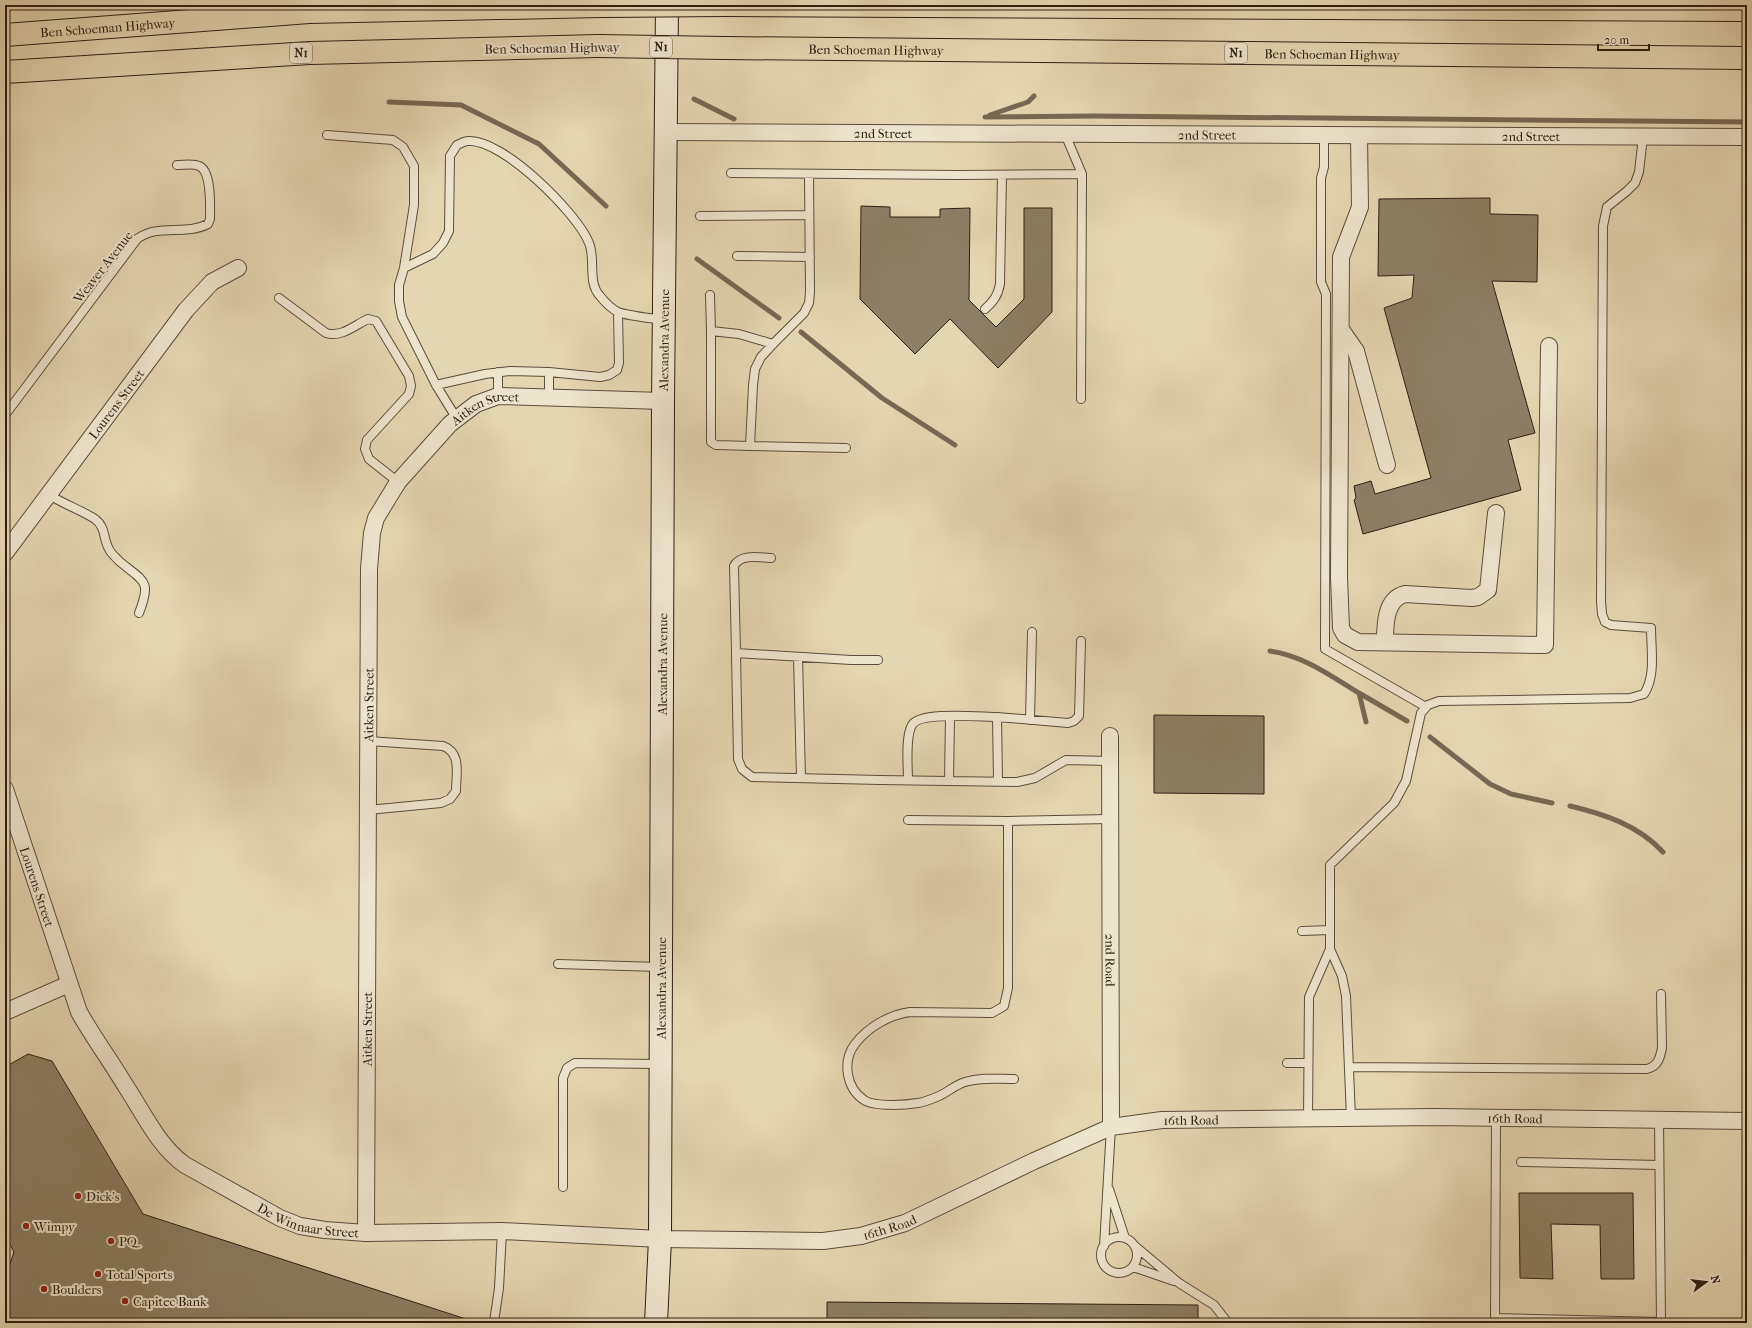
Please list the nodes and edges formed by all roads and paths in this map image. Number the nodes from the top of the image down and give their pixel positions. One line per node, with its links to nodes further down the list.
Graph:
1 (667, 5): 7 (main road, Alexandra Avenue)
2 (725, 5): 3 (highway, Ben Schoeman Highway); 4 (highway, Ben Schoeman Highway, bridge)
3 (1747, 10)
4 (5, 35)
5 (1747, 58): 6 (highway, Ben Schoeman Highway / N1, bridge)
6 (5, 72)
7 (666, 132): 9 (street, 2nd Street); 29 (main road, Alexandra Avenue)
8 (327, 134): 24 (lane)
9 (1065, 134): 10 (street, 2nd Street); 17 (lane)
10 (1324, 136): 11 (street, 2nd Street); 58 (lane)
11 (1359, 136): 13 (street, 2nd Street); 31 (street)
12 (1747, 137): 13 (street, 2nd Street)
13 (1643, 138): 58 (lane)
14 (177, 165): 41 (lane, Weaver Avenue)
15 (731, 173): 16 (lane)
16 (809, 174): 18 (lane); 19 (lane)
17 (1082, 174): 18 (lane); 39 (lane)
18 (1002, 175): 27 (lane)
19 (809, 215): 20 (lane); 22 (lane)
20 (700, 216)
21 (737, 256): 22 (lane)
22 (810, 257): 32 (lane)
23 (238, 268): 47 (street, Lourens Street)
24 (404, 268): 28 (lane); 36 (lane)
25 (710, 295): 30 (lane)
26 (279, 298): 46 (lane)
27 (985, 309)
28 (618, 312): 29 (lane); 35 (lane)
29 (664, 320): 40 (main road, Alexandra Avenue)
30 (711, 331): 32 (lane); 43 (lane)
31 (1342, 331): 45 (street); 54 (street)
32 (773, 344): 43 (lane)
33 (1549, 346): 54 (street)
34 (498, 372): 35 (lane); 36 (lane); 37 (lane)
35 (549, 372): 38 (lane)
36 (436, 385): 42 (lane)
37 (498, 396): 38 (street, Aitken Street); 42 (street, Aitken Street)
38 (549, 398): 40 (street, Aitken Street)
39 (1081, 399)
40 (662, 402): 78 (main road, Alexandra Avenue)
41 (5, 415)
42 (457, 419): 46 (street, Aitken Street)
43 (750, 446): 44 (lane)
44 (846, 448)
45 (1387, 465)
46 (398, 482): 63 (street, Aitken Street)
47 (48, 494): 49 (street, Lourens Street); 51 (lane)
48 (1496, 513): 54 (street)
49 (7, 547)
50 (771, 558): 55 (lane)
51 (139, 613)
52 (1032, 632): 61 (lane)
53 (1081, 641): 61 (lane)
54 (1385, 642)
55 (736, 654): 56 (lane); 65 (lane)
56 (798, 657): 57 (lane); 65 (lane)
57 (878, 660)
58 (1426, 707): 74 (lane)
59 (950, 717): 60 (lane); 66 (lane); 67 (lane)
60 (997, 717): 61 (lane); 68 (lane)
61 (1030, 720)
62 (1110, 736): 64 (street, 2nd Road)
63 (368, 741): 70 (street, Aitken Street); 70 (lane)
64 (1110, 761): 68 (lane); 71 (street, 2nd Road)
65 (801, 778): 66 (lane)
66 (908, 780): 67 (lane)
67 (949, 781): 68 (lane)
68 (998, 781)
69 (5, 789): 79 (street, Lourens Street)
70 (368, 810): 98 (street, Aitken Street)
71 (1110, 819): 73 (lane); 92 (street, 2nd Road)
72 (908, 820): 73 (lane)
73 (1008, 821): 86 (lane)
74 (1330, 930): 75 (lane); 76 (lane)
75 (1302, 931)
76 (1330, 949): 82 (lane); 85 (lane)
77 (558, 964): 78 (lane)
78 (660, 967): 83 (main road, Alexandra Avenue)
79 (69, 984): 81 (street); 98 (street, De Winnaar Street)
80 (1661, 994): 85 (lane)
81 (5, 1012)
82 (1308, 1063): 84 (lane); 89 (lane)
83 (660, 1064): 96 (lane); 100 (main road, Alexandra Avenue)
84 (1287, 1064)
85 (1349, 1067): 87 (lane)
86 (1014, 1079)
87 (1351, 1118): 88 (street, 16th Road); 89 (street, 16th Road)
88 (1496, 1118): 90 (street, 16th Road); 105 (lane)
89 (1308, 1119): 92 (street, 16th Road)
90 (1659, 1120): 91 (street, 16th Road); 94 (lane)
91 (1747, 1121)
92 (1111, 1128): 95 (lane, 2nd Road); 100 (street, 16th Road)
93 (1521, 1162): 94 (lane)
94 (1659, 1165): 109 (lane)
95 (1108, 1184): 99 (lane, 2nd Road); 101 (lane, 2nd Road)
96 (563, 1187)
97 (502, 1231): 98 (street, De Winnaar Street); 100 (street, De Winnaar Street); 106 (lane)
98 (366, 1234)
99 (1126, 1238): 101 (lane); 102 (lane)
100 (660, 1239): 107 (main road, Alexandra Avenue)
101 (1104, 1246): 103 (lane)
102 (1135, 1246): 103 (lane); 104 (lane)
103 (1133, 1267): 104 (lane)
104 (1179, 1283): 108 (lane)
105 (1495, 1320): 109 (lane)
106 (494, 1322)
107 (656, 1323)
108 (1228, 1323)
109 (1661, 1323)

